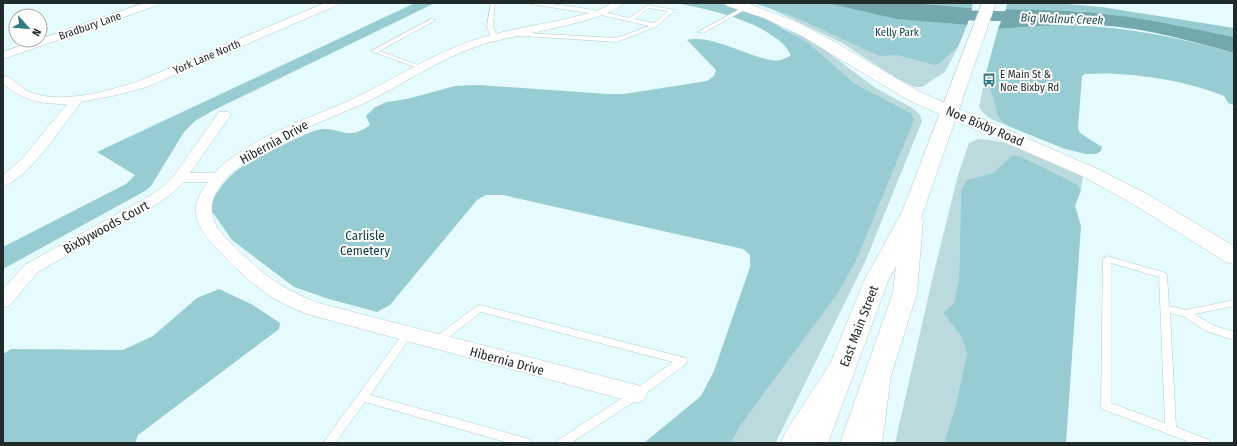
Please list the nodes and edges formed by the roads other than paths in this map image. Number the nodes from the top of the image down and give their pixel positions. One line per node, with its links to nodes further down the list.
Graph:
1 (154, 3): 15 (street, Bradbury Lane)
2 (334, 3): 18 (street, York Lane North)
3 (493, 3): 14 (lane)
4 (530, 3): 8 (lane)
5 (619, 3): 8 (street, Hibernia Drive)
6 (989, 3): 19 (main road, East Main Street)
7 (740, 5): 12 (lane); 19 (main road, Noe Bixby Road)
8 (601, 13): 10 (lane); 13 (street, Hibernia Drive)
9 (433, 20): 16 (lane)
10 (630, 20): 11 (lane); 11 (lane)
11 (655, 25): 13 (lane)
12 (701, 32)
13 (511, 34): 14 (street, Hibernia Drive)
14 (494, 38): 16 (street, Hibernia Drive)
15 (3, 56)
16 (422, 68): 22 (street, Hibernia Drive)
17 (3, 79): 18 (street, York Lane North)
18 (77, 99): 23 (street)
19 (949, 111): 24 (main road, East Main Street); 25 (main road, Noe Bixby Road)
20 (224, 115): 21 (street, Bixbywoods Court)
21 (180, 177): 22 (street); 26 (street, Bixbywoods Court)
22 (218, 178): 32 (street, Hibernia Drive)
23 (3, 182)
24 (913, 212): 35 (main road, East Main Street); 36 (main road, East Main Street)
25 (1234, 256)
26 (32, 268): 27 (street); 28 (street, Bixbywoods Court)
27 (3, 284)
28 (3, 301)
29 (1234, 303): 31 (lane)
30 (1165, 308): 31 (lane); 39 (lane); 39 (lane)
31 (1186, 313): 33 (lane)
32 (407, 334): 34 (street, Hibernia Drive); 38 (lane)
33 (1234, 336)
34 (436, 342): 37 (street, Hibernia Drive); 37 (lane)
35 (840, 372): 43 (main road); 44 (main road, East Main Street)
36 (876, 382): 45 (main road, East Main Street); 46 (main road)
37 (637, 394): 42 (lane)
38 (362, 397): 40 (lane); 41 (lane)
39 (1171, 430): 47 (lane)
40 (329, 443)
41 (526, 443)
42 (562, 443)
43 (796, 443)
44 (813, 443)
45 (855, 443)
46 (866, 443)
47 (1205, 443)

